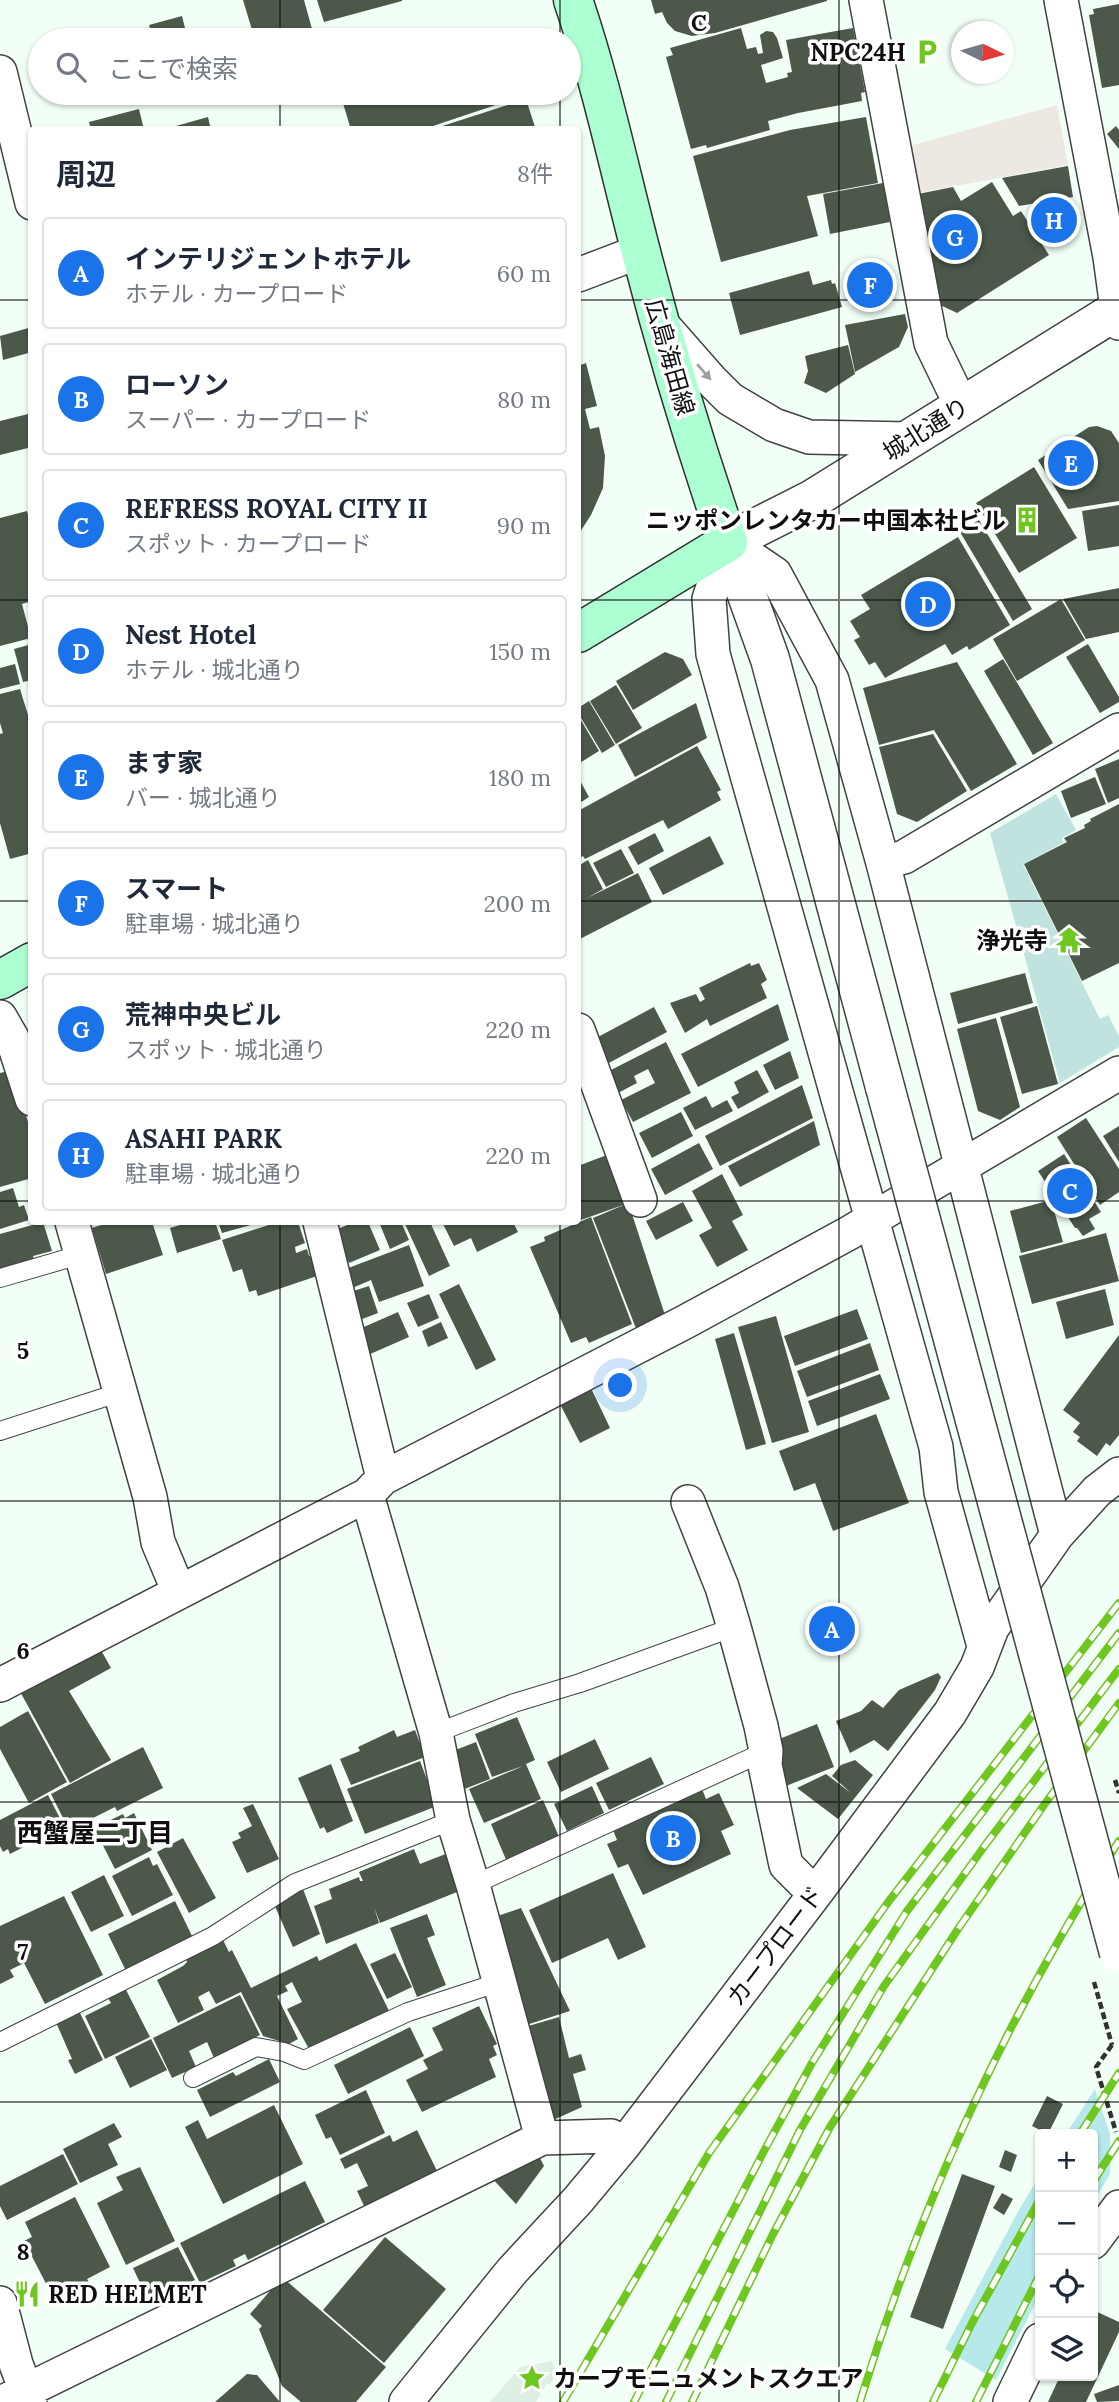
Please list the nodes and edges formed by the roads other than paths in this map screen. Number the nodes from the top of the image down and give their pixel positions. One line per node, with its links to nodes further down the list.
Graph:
1 (573, 0): 6 (main road, 広島海田線)
2 (866, 0): 10 (street)
3 (1061, 0): 8 (street)
4 (1, 78): 5 (street)
5 (28, 187)
6 (640, 251): 7 (street); 9 (main road, 広島海田線)
7 (581, 274)
8 (1118, 314): 10 (street, 城北通り)
9 (659, 320): 11 (street, one-way to 11); 12 (main road, 広島海田線)
10 (962, 407): 11 (street, 城北通り)
11 (909, 439): 12 (street, 城北通り)
12 (728, 542): 13 (main road); 15 (street); 24 (street); 44 (street, bridge)
13 (581, 630)
14 (1119, 730): 15 (street)
15 (883, 863): 22 (street)
16 (28, 964): 17 (main road)
17 (0, 980)
18 (0, 1017): 21 (street)
19 (581, 1038): 23 (street)
20 (1119, 1073): 22 (street)
21 (28, 1087)
22 (960, 1168): 24 (street); 34 (street)
23 (640, 1200)
24 (872, 1220): 32 (street); 37 (street)
25 (73, 1225): 27 (street)
26 (321, 1225): 32 (street)
27 (83, 1254): 28 (lane); 29 (street)
28 (0, 1278)
29 (121, 1392): 30 (lane); 35 (street)
30 (0, 1430)
31 (1119, 1474): 34 (street, カープロード)
32 (375, 1486): 35 (street); 39 (street)
33 (688, 1502): 36 (street)
34 (1057, 1535): 37 (street, カープロード)
35 (179, 1592): 38 (street)
36 (734, 1627): 39 (lane); 40 (street)
37 (984, 1646): 43 (street, カープロード)
38 (0, 1685)
39 (436, 1733): 41 (street)
40 (766, 1751): 42 (lane); 43 (street)
41 (453, 1819): 42 (street); 46 (lane)
42 (473, 1885): 45 (street)
43 (815, 1894): 49 (street, カープロード)
44 (1119, 1953)
45 (500, 1982): 47 (lane); 48 (street)
46 (0, 2042)
47 (193, 2078)
48 (542, 2138): 49 (street); 54 (street)
49 (623, 2146): 55 (street, カープロード)
50 (1119, 2207): 51 (street)
51 (1098, 2235)
52 (0, 2303): 54 (street)
53 (1035, 2350): 56 (street)
54 (20, 2398)
55 (405, 2402)
56 (1010, 2402)

